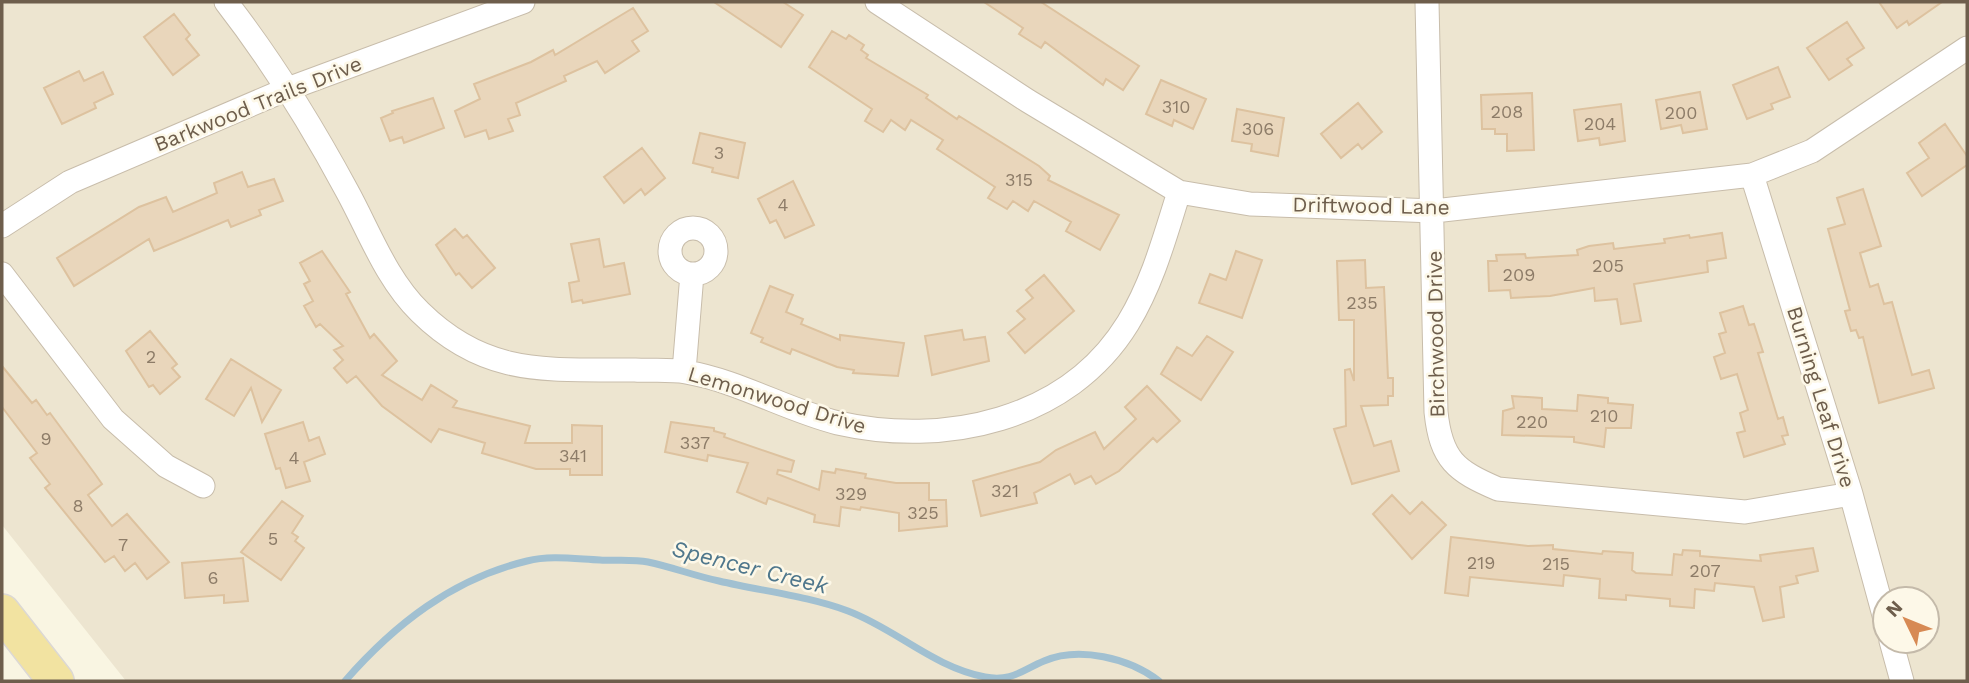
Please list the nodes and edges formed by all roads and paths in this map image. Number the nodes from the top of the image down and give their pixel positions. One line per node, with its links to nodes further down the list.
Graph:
1 (226, 2): 6 (street, Lemonwood Drive)
2 (523, 2): 6 (street, Barkwood Trails Drive)
3 (877, 2): 8 (street, Driftwood Lane)
4 (1427, 2): 9 (street, Birchwood Drive)
5 (1967, 48): 7 (street, Driftwood Lane)
6 (285, 90): 10 (street, Barkwood Trails Drive); 13 (street, Lemonwood Drive)
7 (1752, 175): 9 (street, Driftwood Lane); 15 (street, Burning Leaf Drive)
8 (1179, 192): 9 (street, Driftwood Lane); 13 (street, Lemonwood Drive)
9 (1434, 211): 15 (street, Birchwood Drive)
10 (2, 226)
11 (2, 274): 14 (street)
12 (692, 274): 13 (street)
13 (684, 371)
14 (203, 486)
15 (1851, 494): 16 (street, Burning Leaf Drive)
16 (1876, 585)
17 (2, 612): 19 (main road)
18 (1895, 655): 20 (street)
19 (55, 681)
20 (1902, 681)

